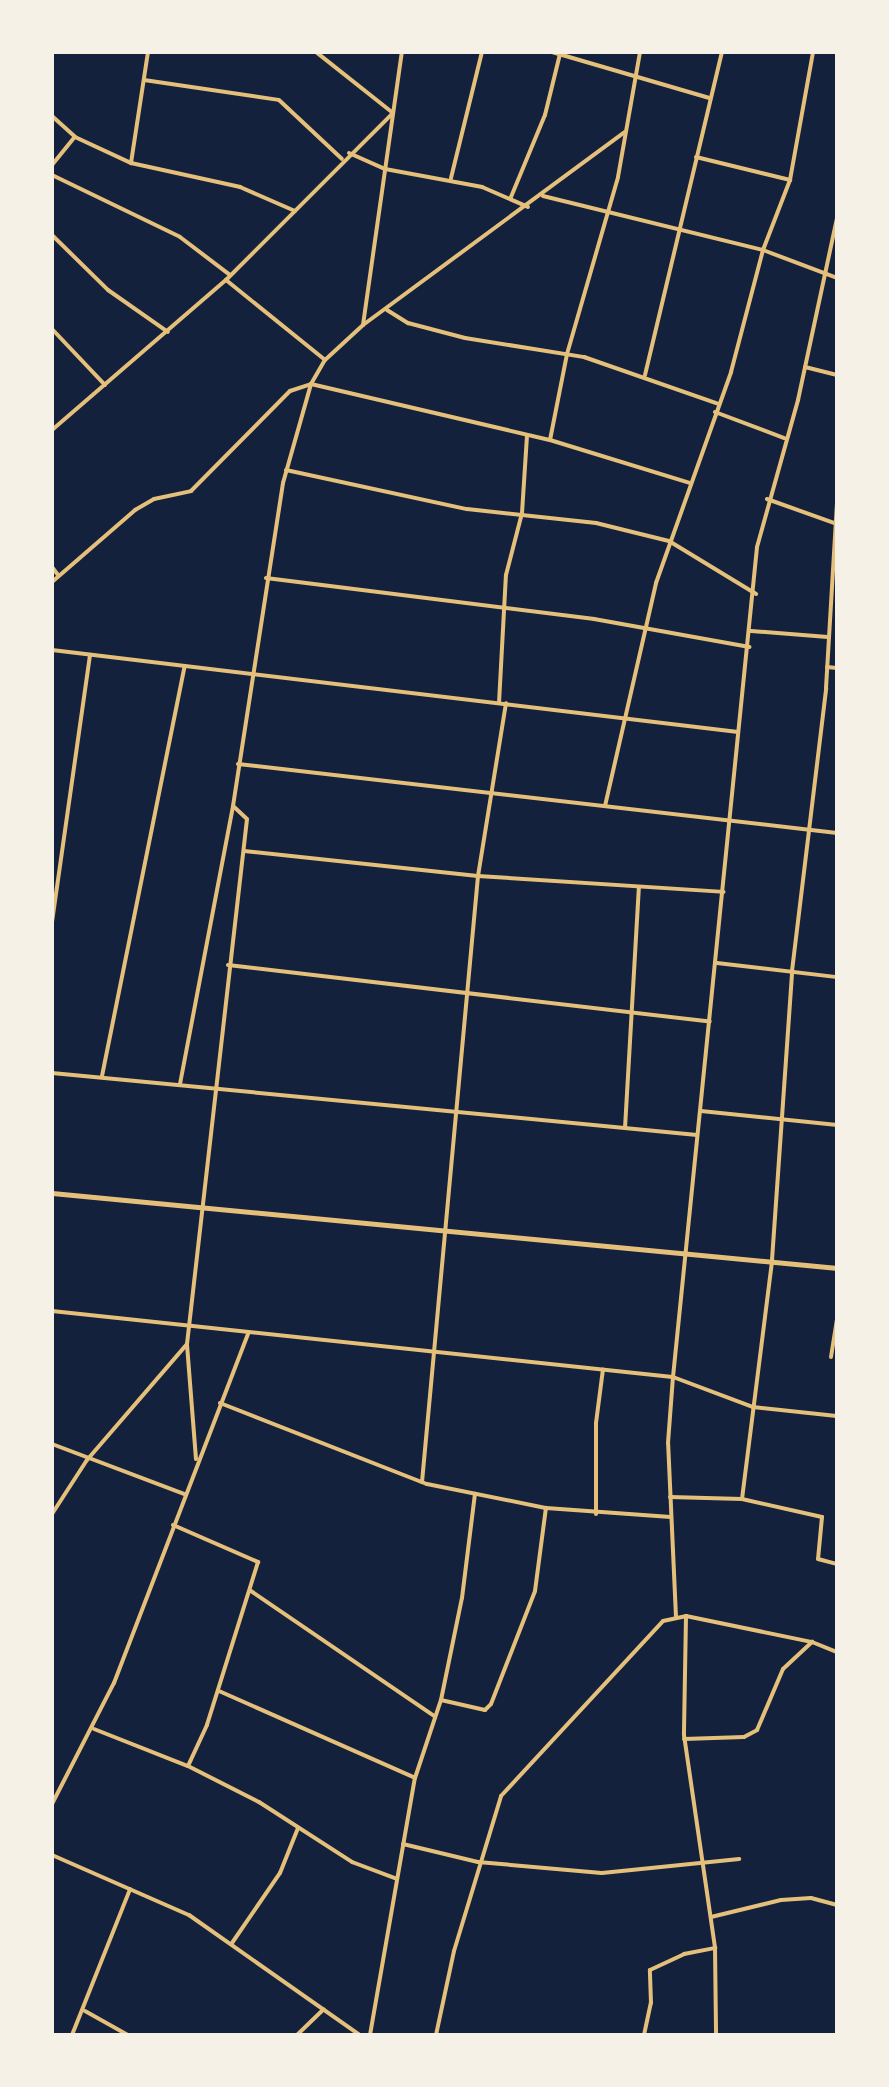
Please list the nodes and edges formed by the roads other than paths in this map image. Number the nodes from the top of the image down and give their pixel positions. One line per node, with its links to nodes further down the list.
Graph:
1 (148, 52): 12 (street)
2 (316, 52): 10 (street)
3 (402, 52): 14 (street)
4 (482, 52): 25 (street)
5 (552, 52): 9 (street)
6 (640, 52): 11 (street)
7 (722, 52): 13 (street)
8 (813, 52): 26 (street)
9 (561, 53): 11 (street); 28 (street)
10 (323, 55): 14 (street)
11 (634, 76): 13 (street); 16 (street)
12 (144, 80): 20 (street); 21 (street)
13 (709, 98): 19 (street)
14 (393, 113): 18 (street); 23 (street)
15 (52, 116): 17 (street)
16 (625, 132): 27 (street); 31 (street)
17 (75, 137): 21 (street); 22 (street)
18 (349, 153): 20 (street); 23 (street)
19 (696, 157): 26 (street); 33 (street)
20 (342, 159): 30 (street)
21 (131, 163): 30 (street)
22 (52, 165)
23 (385, 169): 25 (street); 40 (street)
24 (52, 175): 37 (street)
25 (451, 178): 28 (street)
26 (790, 180): 35 (street)
27 (543, 196): 29 (street); 31 (street)
28 (511, 197): 29 (street)
29 (528, 207): 39 (street)
30 (295, 211): 37 (street)
31 (607, 214): 33 (street); 43 (street)
32 (837, 218): 36 (street)
33 (678, 230): 35 (street); 46 (street)
34 (52, 235): 42 (street)
35 (763, 250): 36 (street); 50 (street)
36 (828, 275): 38 (street); 45 (street)
37 (228, 277): 42 (street); 44 (street)
38 (837, 278)
39 (387, 310): 40 (street); 43 (street)
40 (363, 325): 44 (street)
41 (52, 329): 49 (street)
42 (168, 332): 49 (street)
43 (567, 354): 46 (street); 55 (street)
44 (325, 360): 48 (street)
45 (805, 367): 47 (street); 54 (street)
46 (645, 375): 50 (street)
47 (837, 375)
48 (311, 384): 53 (street); 56 (street); 64 (street)
49 (105, 385): 52 (street)
50 (719, 404): 51 (street)
51 (715, 412): 54 (street); 57 (street)
52 (52, 430)
53 (527, 435): 55 (street); 60 (street)
54 (785, 438): 58 (street)
55 (550, 440): 57 (street)
56 (286, 470): 60 (street); 65 (street)
57 (690, 483): 62 (street)
58 (767, 499): 61 (street); 67 (street)
59 (837, 504): 61 (street)
60 (522, 513): 62 (street); 68 (street)
61 (835, 524): 71 (street)
62 (669, 541): 67 (street); 70 (street)
63 (52, 567): 64 (street)
64 (58, 575): 66 (street)
65 (266, 578): 68 (street); 78 (street)
66 (52, 582)
67 (756, 594): 69 (street)
68 (505, 607): 70 (street); 79 (street)
69 (751, 631): 71 (street); 72 (street)
70 (643, 632): 72 (street); 80 (street)
71 (828, 637): 76 (street)
72 (749, 647): 81 (street)
73 (52, 650): 74 (street)
74 (91, 654): 75 (street); 93 (street)
75 (185, 666): 78 (street); 102 (street)
76 (827, 667): 77 (street); 87 (street)
77 (837, 668)
78 (252, 676): 79 (street); 82 (street)
79 (502, 703): 80 (street); 83 (street)
80 (622, 717): 81 (street); 85 (street)
81 (738, 732): 86 (street)
82 (238, 764): 83 (street); 84 (street)
83 (488, 795): 85 (street); 90 (street)
84 (233, 806): 89 (street); 103 (street)
85 (605, 806): 86 (street)
86 (730, 822): 87 (street); 92 (street)
87 (811, 830): 88 (street); 96 (street)
88 (837, 833)
89 (244, 851): 90 (street); 95 (street)
90 (478, 876): 91 (street); 98 (street)
91 (639, 887): 92 (street); 99 (street)
92 (723, 892): 94 (street)
93 (52, 922)
94 (717, 963): 96 (street); 100 (street)
95 (227, 965): 98 (street); 104 (street)
96 (792, 971): 97 (street); 107 (street)
97 (837, 977)
98 (467, 991): 99 (street); 106 (street)
99 (631, 1009): 100 (street); 109 (street)
100 (710, 1022): 105 (street)
101 (52, 1073): 102 (street)
102 (102, 1076): 103 (street)
103 (180, 1084): 104 (street)
104 (214, 1088): 106 (street); 112 (street)
105 (701, 1111): 107 (street); 110 (street)
106 (454, 1113): 109 (street); 113 (street)
107 (780, 1120): 108 (street); 115 (street)
108 (837, 1125)
109 (625, 1128): 110 (street)
110 (697, 1135): 114 (street)
111 (52, 1193): 112 (street)
112 (201, 1206): 113 (street); 119 (street)
113 (444, 1231): 114 (street); 122 (street)
114 (687, 1252): 115 (street); 125 (street)
115 (772, 1260): 116 (street); 127 (street)
116 (837, 1268)
117 (52, 1311): 119 (street)
118 (837, 1320): 123 (street)
119 (189, 1327): 120 (street); 121 (street)
120 (249, 1332): 122 (street); 126 (street)
121 (187, 1344): 130 (street); 131 (street)
122 (436, 1351): 124 (street); 132 (street)
123 (831, 1357)
124 (603, 1369): 125 (street); 139 (street)
125 (673, 1377): 127 (street); 135 (street)
126 (220, 1403): 130 (street); 132 (street)
127 (753, 1407): 128 (street); 136 (street)
128 (837, 1416)
129 (52, 1444): 131 (street)
130 (196, 1459): 134 (street)
131 (87, 1460): 134 (street); 138 (street)
132 (422, 1482): 133 (street)
133 (475, 1494): 137 (street); 149 (street)
134 (184, 1495): 141 (street)
135 (670, 1497): 136 (street); 140 (street)
136 (742, 1499): 142 (street)
137 (546, 1508): 139 (street); 149 (street)
138 (52, 1514)
139 (596, 1514): 140 (street)
140 (672, 1517): 145 (street)
141 (173, 1525): 143 (street); 151 (street)
142 (837, 1564)
143 (251, 1591): 148 (street); 150 (street)
144 (686, 1616): 145 (street); 146 (street); 152 (street)
145 (676, 1617): 160 (street)
146 (812, 1642): 147 (street); 152 (street)
147 (837, 1652)
148 (219, 1691): 153 (street); 154 (street)
149 (441, 1700): 150 (street)
150 (435, 1717): 154 (street)
151 (94, 1729): 153 (street); 155 (street)
152 (684, 1739): 161 (street)
153 (188, 1766): 156 (street)
154 (415, 1778): 157 (street)
155 (52, 1804)
156 (298, 1828): 162 (street); 166 (street)
157 (403, 1844): 160 (street); 162 (street)
158 (52, 1855): 163 (street)
159 (739, 1859): 161 (street)
160 (478, 1862): 161 (street); 176 (street)
161 (701, 1863): 165 (street)
162 (397, 1879): 175 (street)
163 (130, 1889): 166 (street); 169 (street)
164 (837, 1905): 165 (street)
165 (711, 1917): 167 (street)
166 (232, 1943): 168 (street)
167 (715, 1948): 170 (street); 177 (street)
168 (324, 2009): 173 (street); 174 (street)
169 (85, 2011): 171 (street); 172 (street)
170 (716, 2034)
171 (72, 2035)
172 (128, 2035)
173 (297, 2035)
174 (360, 2035)
175 (370, 2035)
176 (436, 2035)
177 (644, 2035)

